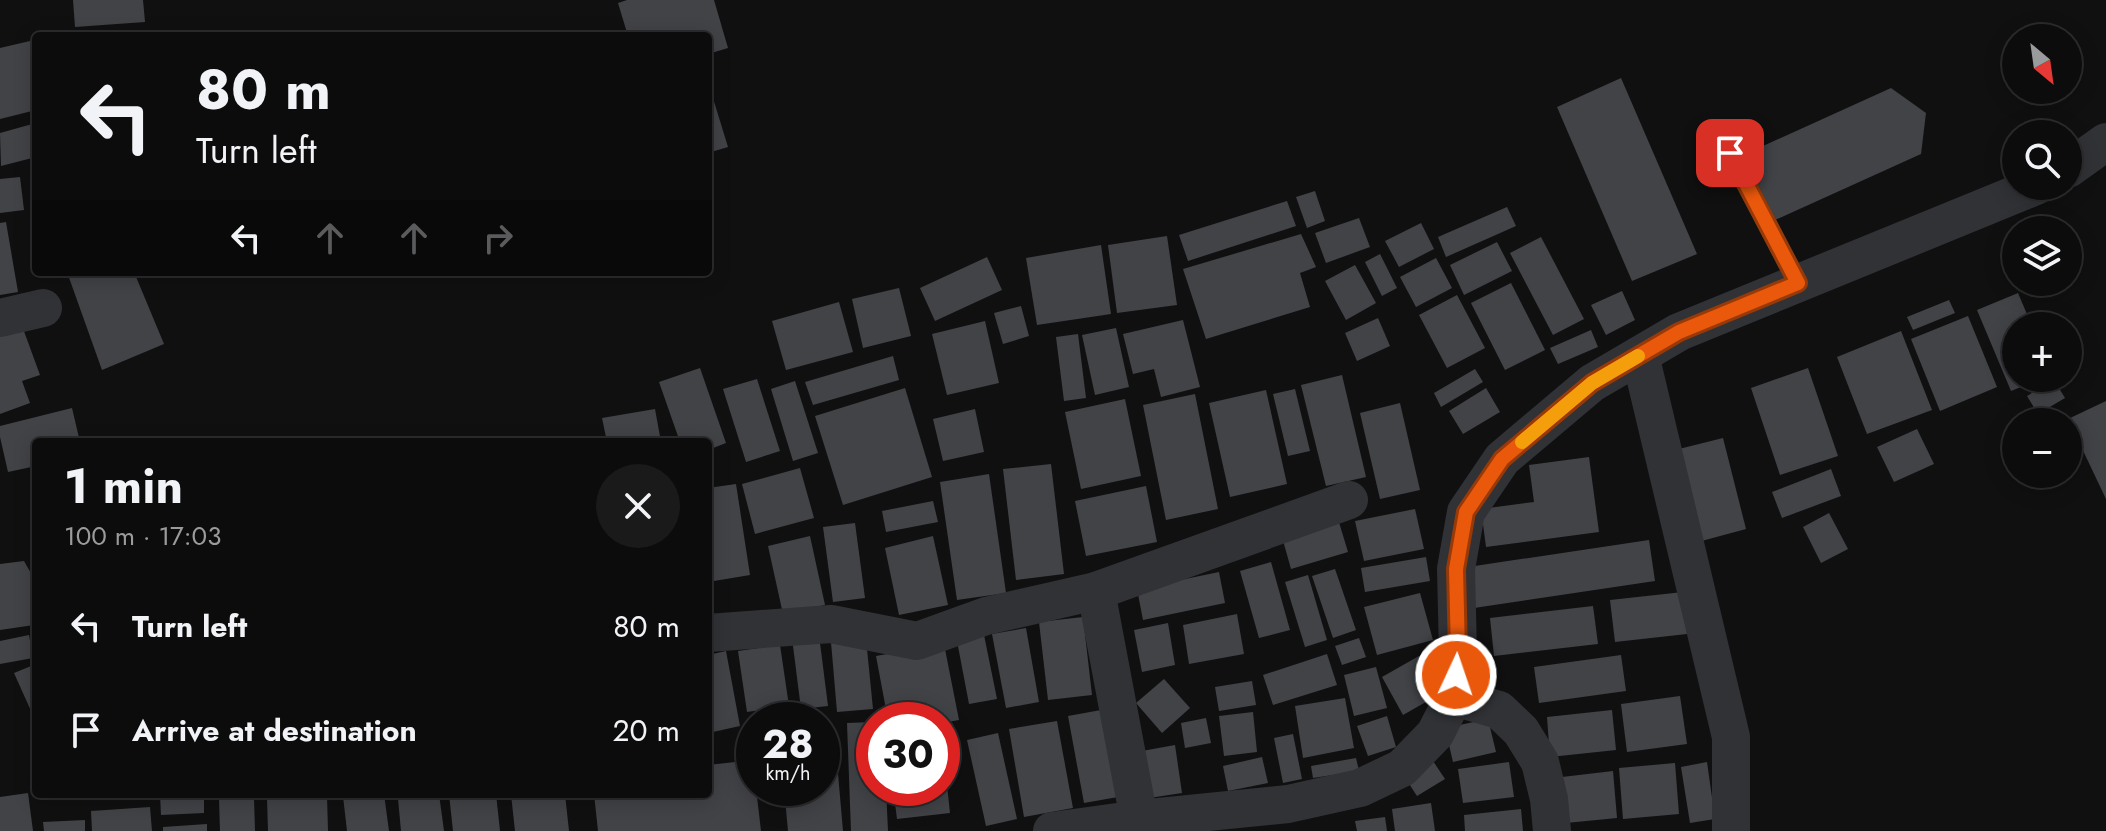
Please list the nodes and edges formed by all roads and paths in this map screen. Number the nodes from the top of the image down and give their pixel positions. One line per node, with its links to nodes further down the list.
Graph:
1 (2106, 142): 3 (street)
2 (1730, 153): 5 (lane)
3 (2082, 159)
4 (2002, 200): 5 (street)
5 (1798, 283): 8 (street)
6 (43, 308): 7 (street)
7 (0, 318)
8 (1640, 355): 12 (street); 16 (street)
9 (1349, 500): 10 (street)
10 (1096, 591): 11 (street); 13 (street)
11 (712, 633)
12 (1454, 697): 13 (street); 15 (street)
13 (1139, 819): 14 (street)
14 (1052, 831)
15 (1552, 831)
16 (1731, 831)

